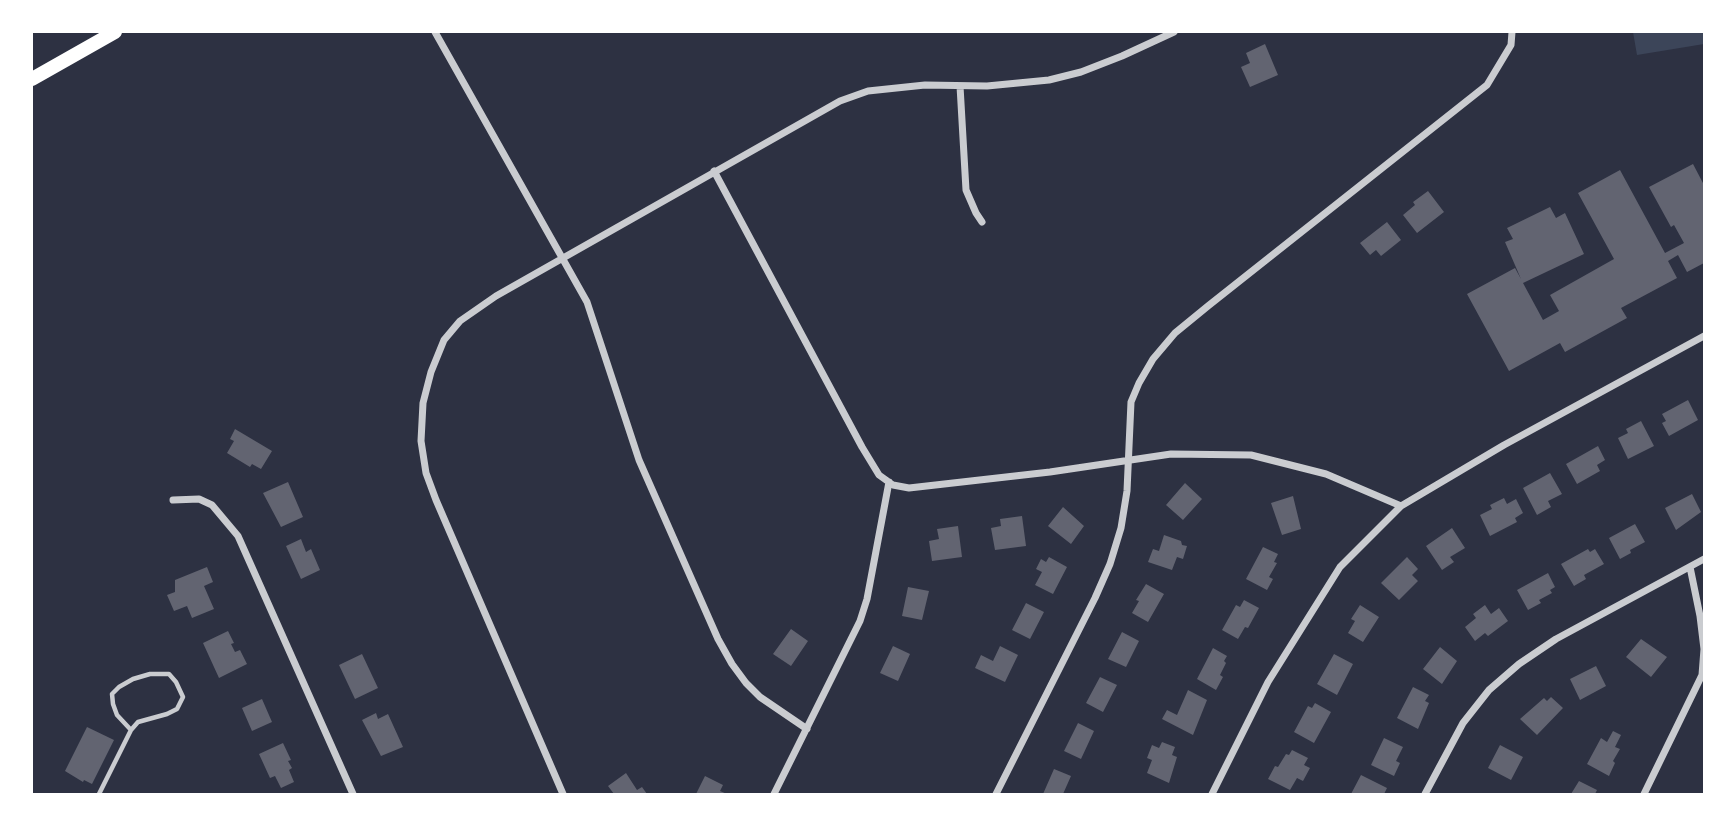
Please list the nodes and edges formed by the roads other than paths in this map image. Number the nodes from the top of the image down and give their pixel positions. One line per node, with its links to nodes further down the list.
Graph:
1 (115, 32): 5 (main road)
2 (435, 32): 9 (street)
3 (1174, 32): 6 (street)
4 (1512, 32): 11 (street)
5 (32, 79)
6 (960, 86): 7 (street); 8 (street)
7 (715, 171): 9 (street); 12 (street)
8 (982, 222)
9 (562, 258): 17 (street); 21 (street)
10 (1704, 337): 14 (street)
11 (1129, 460): 12 (street); 14 (street); 23 (street)
12 (889, 482): 17 (street)
13 (173, 500): 20 (street)
14 (1401, 506): 24 (street)
15 (1704, 559): 16 (street)
16 (1689, 567): 25 (street); 26 (street)
17 (807, 729): 22 (street)
18 (131, 730): 18 (lane); 19 (lane)
19 (99, 794)
20 (353, 794)
21 (563, 794)
22 (774, 794)
23 (996, 794)
24 (1212, 794)
25 (1426, 794)
26 (1644, 794)

